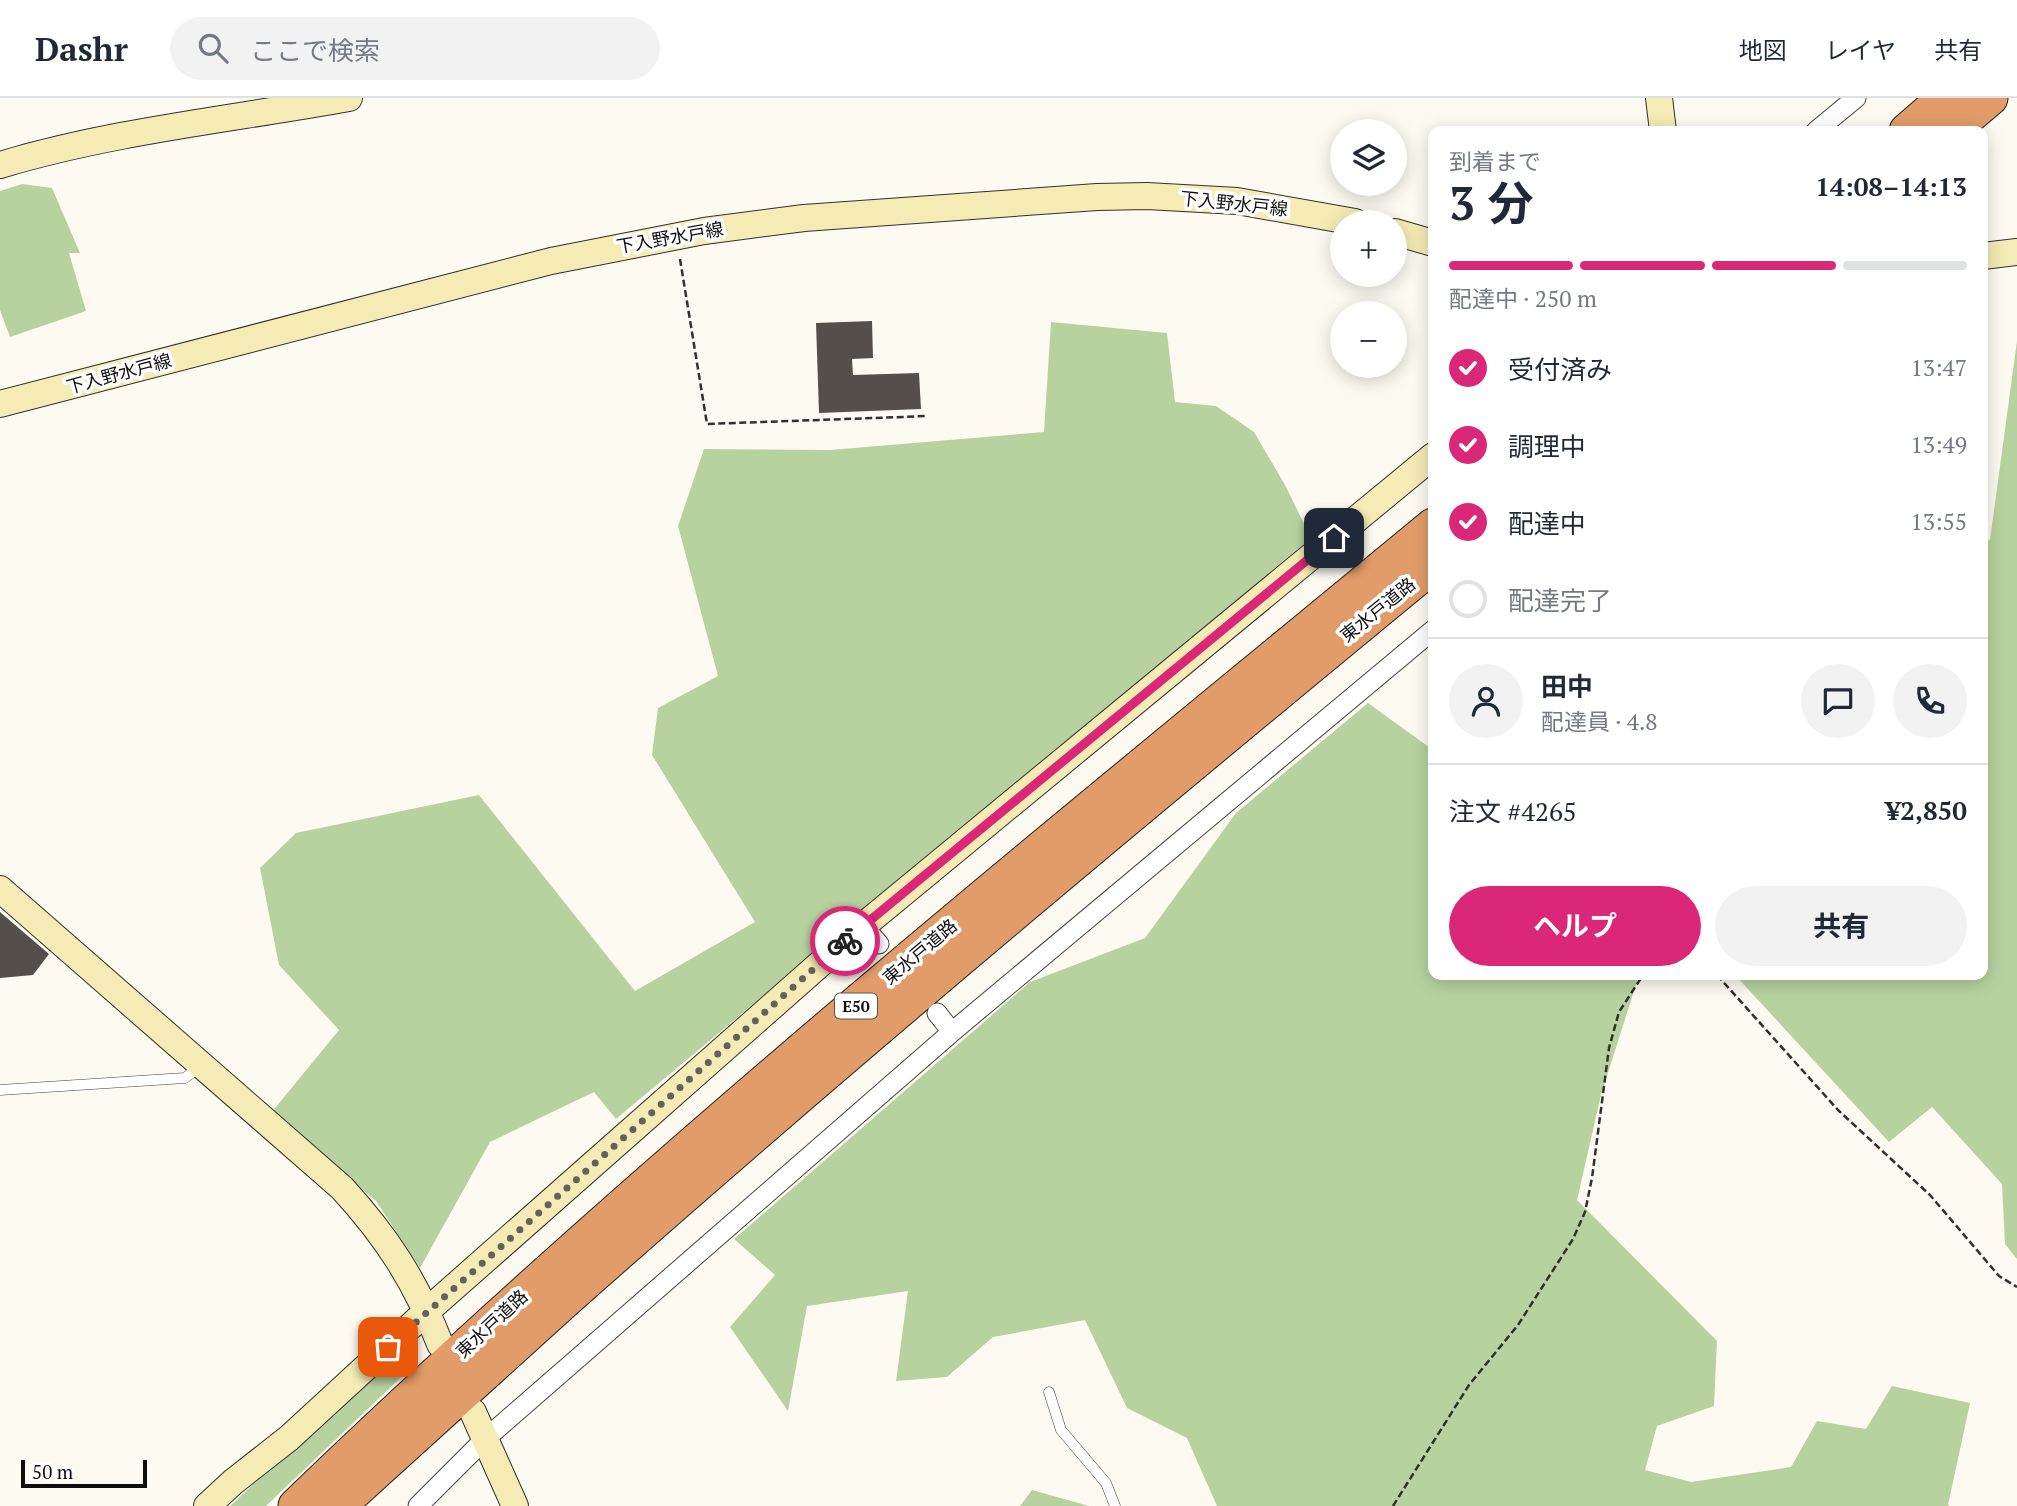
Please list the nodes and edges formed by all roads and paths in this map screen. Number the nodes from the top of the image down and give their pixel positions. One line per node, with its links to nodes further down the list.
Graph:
1 (349, 98): 10 (street)
2 (1658, 98): 6 (street)
3 (1856, 98): 7 (street)
4 (1945, 98): 8 (highway)
5 (1990, 98): 9 (highway)
6 (1662, 126)
7 (1822, 126)
8 (1913, 126)
9 (1957, 126)
10 (0, 165)
11 (1330, 217): 13 (street, 下入野水戸線)
12 (1407, 235): 14 (street)
13 (676, 236): 17 (street, 下入野水戸線); 18 (path)
14 (1428, 242)
15 (2017, 252): 16 (street)
16 (1988, 255)
17 (0, 404)
18 (928, 416)
19 (1428, 465): 31 (street)
20 (1428, 530): 37 (highway, 東水戸道路 / E50)
21 (1428, 569): 38 (highway, 東水戸道路 / E50)
22 (1428, 634): 27 (street)
23 (0, 889): 28 (street)
24 (1640, 980): 42 (path)
25 (1721, 980): 30 (path)
26 (937, 1013): 27 (street)
27 (952, 1032): 35 (street)
28 (202, 1065): 29 (lane); 31 (street)
29 (0, 1090)
30 (2017, 1287)
31 (427, 1311): 32 (street); 36 (street)
32 (440, 1344)
33 (1049, 1392): 41 (lane)
34 (472, 1412): 35 (street)
35 (484, 1440): 39 (street); 40 (street)
36 (207, 1506)
37 (296, 1506)
38 (338, 1506)
39 (418, 1506)
40 (515, 1506)
41 (1115, 1506)
42 (1393, 1506)

